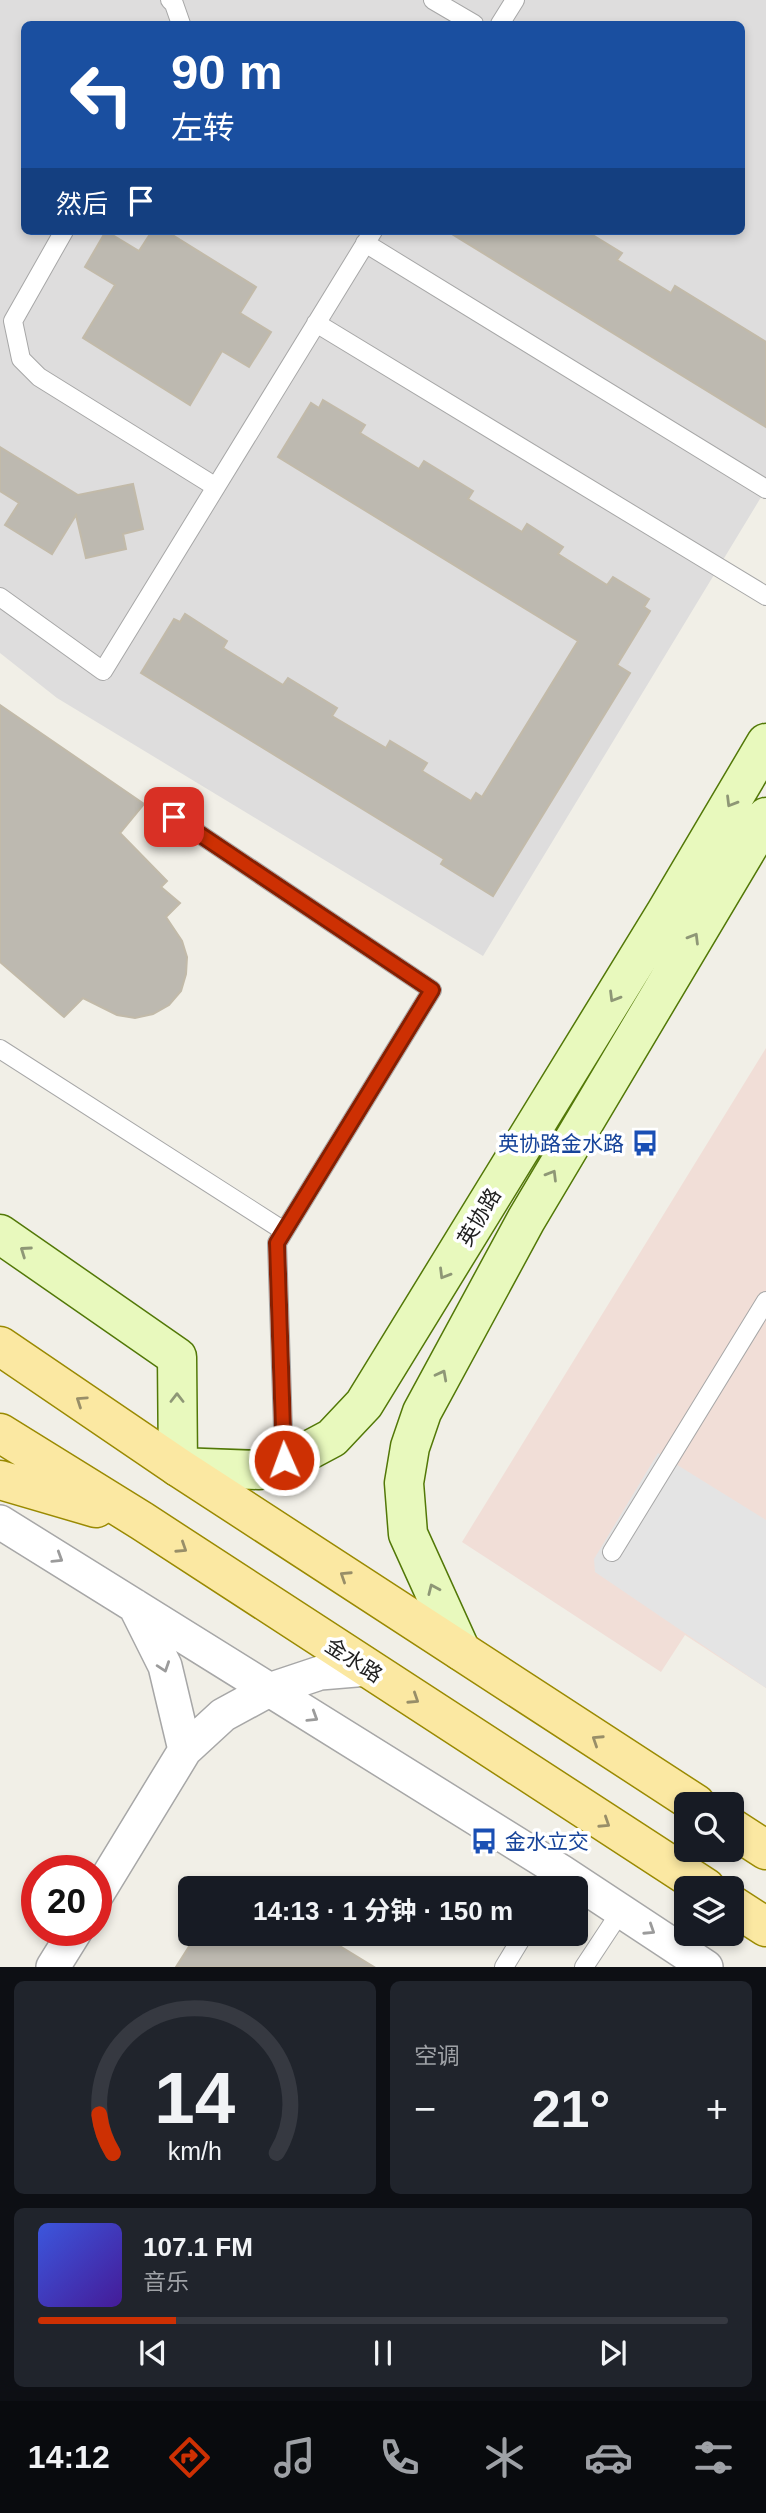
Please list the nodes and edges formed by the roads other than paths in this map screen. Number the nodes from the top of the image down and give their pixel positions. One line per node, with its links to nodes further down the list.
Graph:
1 (170, 0): 4 (lane)
2 (433, 0): 5 (lane)
3 (514, 0): 6 (lane)
4 (180, 21)
5 (469, 21)
6 (502, 21)
7 (62, 235): 10 (lane)
8 (369, 237): 9 (lane); 11 (lane)
9 (316, 323): 10 (lane); 12 (lane)
10 (216, 487): 13 (lane)
11 (766, 489)
12 (766, 596)
13 (0, 597)
14 (766, 743): 23 (street, 英协路, one-way to 23)
15 (174, 817): 18 (lane)
16 (766, 817): 30 (street, 英协路, one-way to 16)
17 (0, 1049): 18 (lane)
18 (284, 1231): 23 (lane)
19 (0, 1234): 24 (street, one-way to 19)
20 (766, 1301): 28 (lane)
21 (0, 1346): 24 (main road, one-way to 21)
22 (0, 1433): 26 (main road, 金水路)
23 (284, 1460): 24 (street, 英协路)
24 (178, 1467): 30 (main road, one-way to 24)
25 (0, 1480): 26 (main road)
26 (142, 1521): 31 (main road, 金水路, one-way to 31)
27 (0, 1522): 29 (street, one-way to 29)
28 (612, 1552)
29 (135, 1606): 32 (street); 33 (street, one-way to 33)
30 (460, 1651): 34 (main road, one-way to 30)
31 (368, 1669): 32 (street); 39 (main road, 金水路, one-way to 39)
32 (269, 1690): 33 (street); 38 (street, one-way to 38)
33 (184, 1750): 37 (street)
34 (677, 1792)
35 (744, 1836): 36 (main road)
36 (766, 1850)
37 (112, 1869)
38 (551, 1876)
39 (687, 1876)
40 (588, 1895): 41 (street)
41 (621, 1911): 48 (lane); 49 (street, one-way to 49)
42 (744, 1913): 43 (main road)
43 (766, 1927)
44 (66, 1946): 46 (street)
45 (517, 1946): 47 (lane)
46 (53, 1967)
47 (504, 1967)
48 (584, 1967)
49 (706, 1967)

